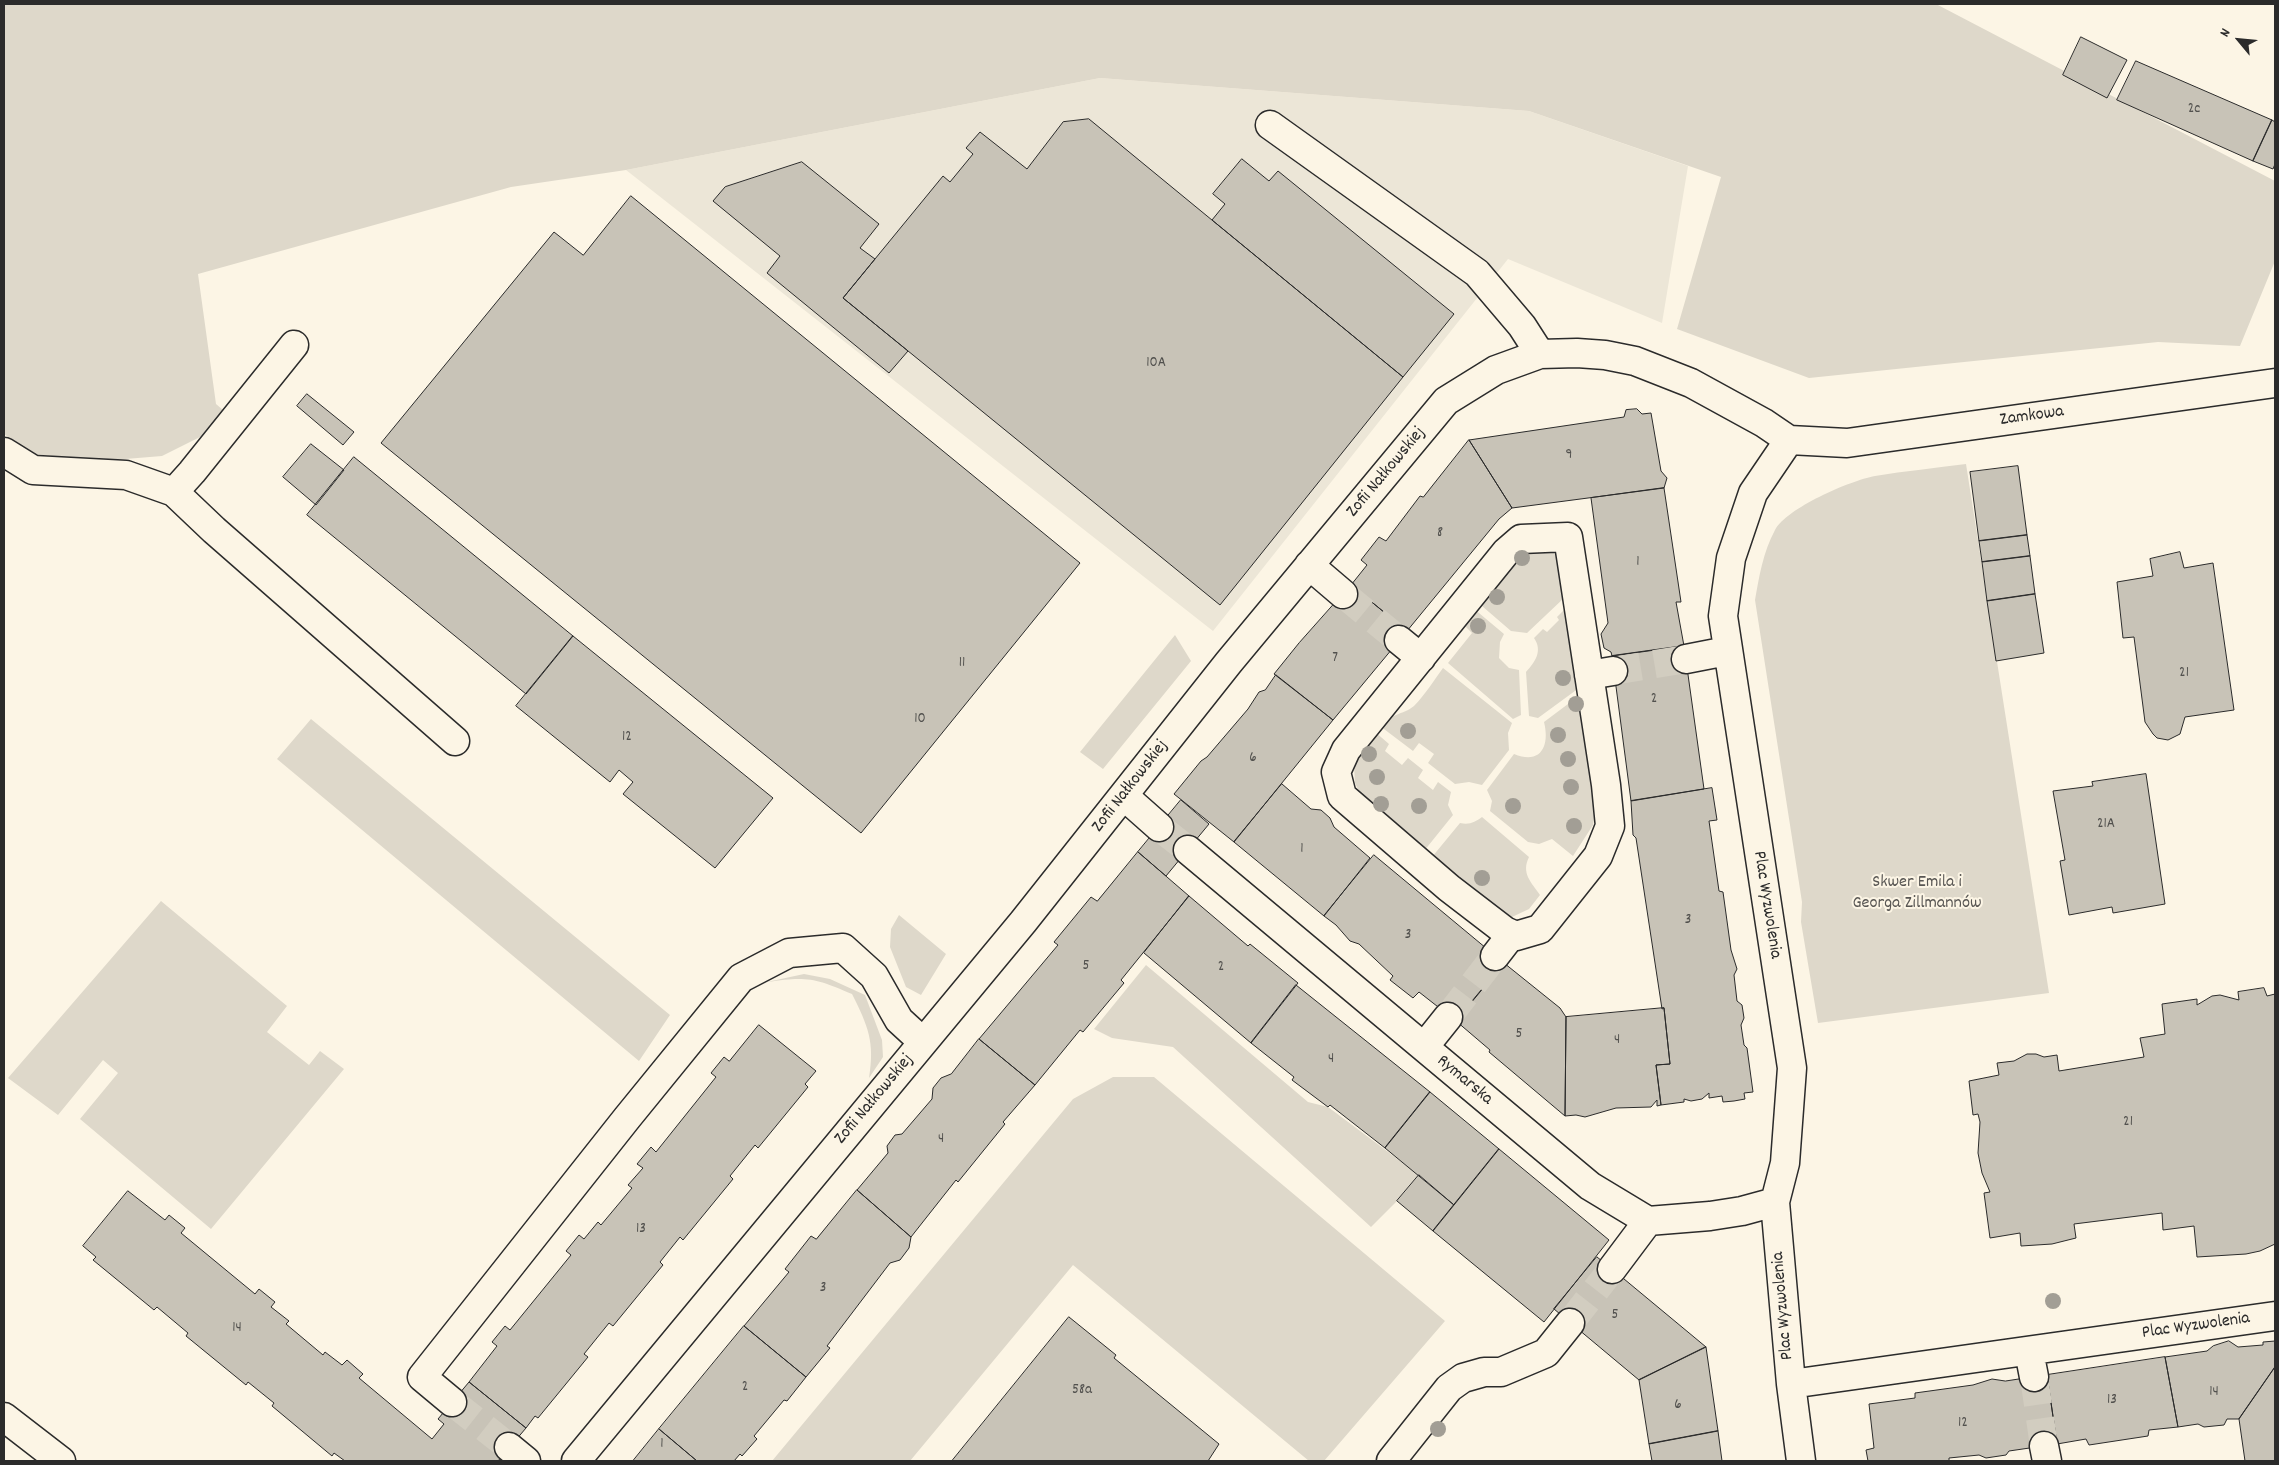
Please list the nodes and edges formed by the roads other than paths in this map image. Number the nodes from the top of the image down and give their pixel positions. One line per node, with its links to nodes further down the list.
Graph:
1 (1270, 126): 3 (street)
2 (294, 345): 7 (street)
3 (1540, 354): 5 (street, Zofii Nałkowskiej); 8 (street, Zofii Nałkowskiej)
4 (2275, 383): 5 (street, Zamkowa)
5 (1789, 440): 11 (street, Plac Wyzwolenia)
6 (4, 452): 7 (street)
7 (174, 492): 14 (street)
8 (1310, 565): 9 (street); 15 (street, Zofii Nałkowskiej)
9 (1343, 594)
10 (1399, 640): 12 (street)
11 (1727, 652): 13 (street); 23 (street, Plac Wyzwolenia)
12 (1421, 658): 18 (street); 18 (street)
13 (1686, 659)
14 (455, 741)
15 (1124, 796): 16 (street); 21 (street, Zofii Nałkowskiej)
16 (1159, 827)
17 (1192, 854): 22 (street, Rymarska)
18 (1512, 934): 19 (street)
19 (1496, 956)
20 (1448, 1016): 22 (street)
21 (923, 1042): 31 (street); 34 (street, Zofii Nałkowskiej)
22 (1424, 1047): 24 (street, Rymarska)
23 (1775, 1202): 24 (street); 30 (street, Plac Wyzwolenia)
24 (1648, 1221): 25 (street)
25 (1612, 1269)
26 (2275, 1316): 28 (street, Plac Wyzwolenia)
27 (1570, 1323): 35 (street)
28 (2029, 1351): 29 (street); 30 (street, Plac Wyzwolenia)
29 (2034, 1377)
30 (1791, 1384): 36 (street, Plac Wyzwolenia)
31 (452, 1402)
32 (4, 1417): 33 (street)
33 (60, 1461)
34 (576, 1461)
35 (1391, 1461)
36 (1801, 1461)

